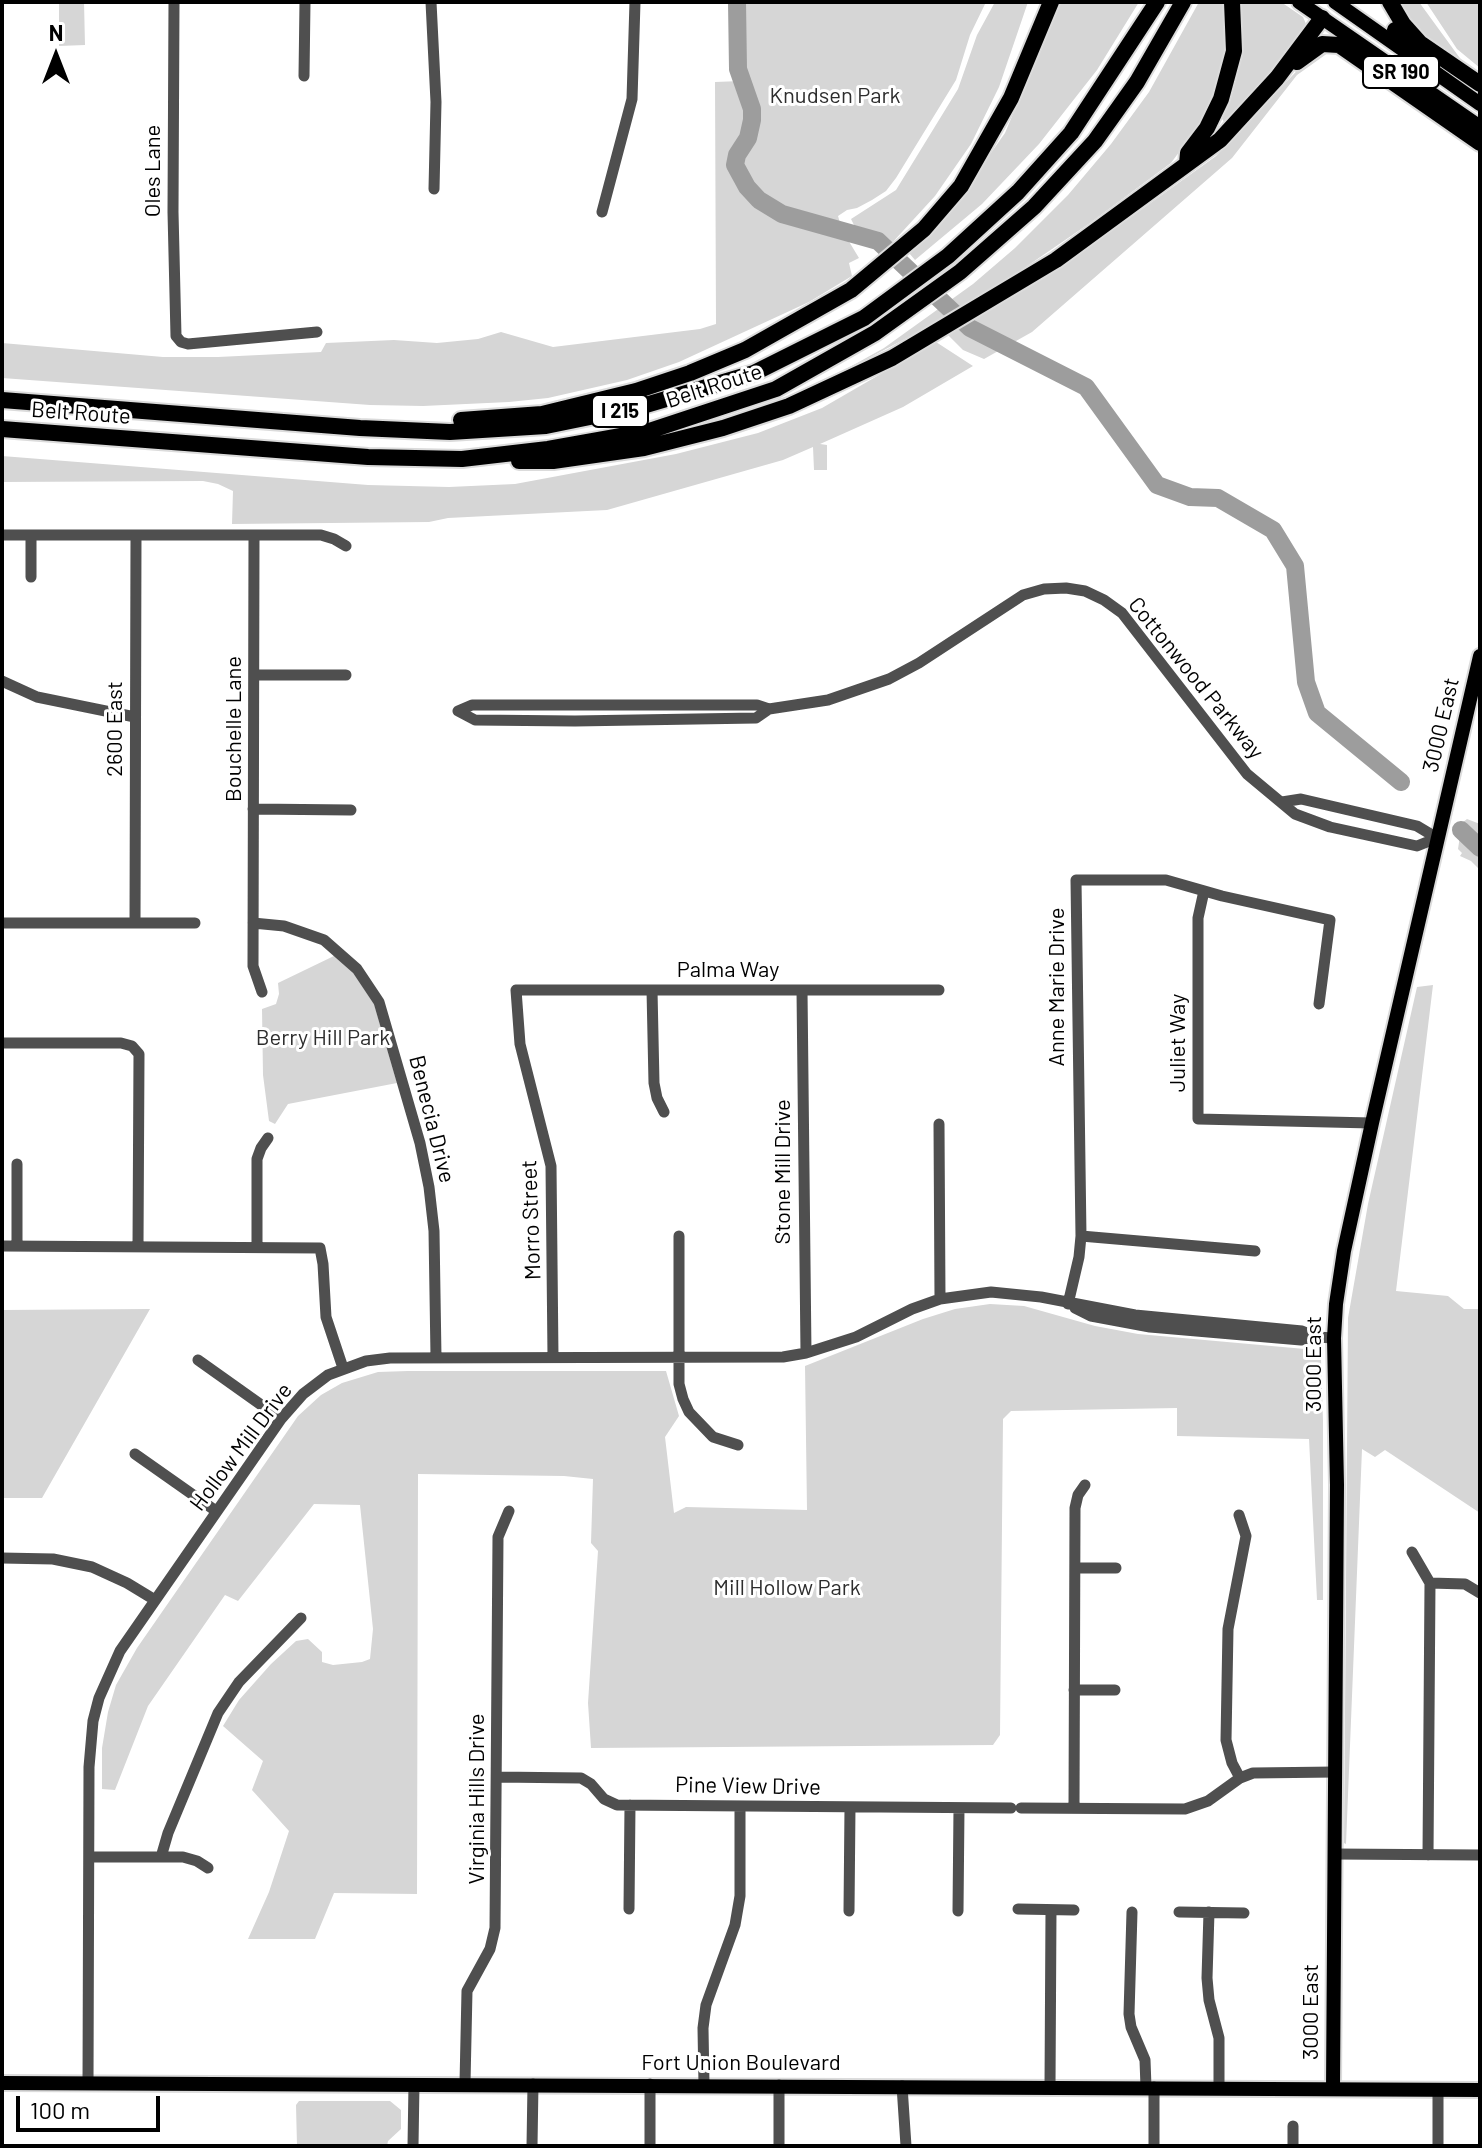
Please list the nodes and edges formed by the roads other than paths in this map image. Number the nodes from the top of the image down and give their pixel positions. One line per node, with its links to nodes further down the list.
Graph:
1 (174, 2): 26 (street, Oles Lane)
2 (305, 2): 16 (street)
3 (431, 2): 24 (street)
4 (635, 2): 25 (street)
5 (1039, 2): 19 (highway)
6 (1051, 2): 19 (highway)
7 (1183, 2): 30 (highway, Belt Route / I 215)
8 (1232, 2): 23 (highway)
9 (1299, 2): 14 (main road, SR 190)
10 (1335, 2): 15 (main road, SR 190)
11 (1381, 2): 15 (highway)
12 (1390, 2): 18 (highway)
13 (1154, 7): 28 (highway, Belt Route / I 215)
14 (1322, 18): 17 (highway); 21 (main road, SR 190)
15 (1421, 63): 20 (main road, SR 190)
16 (304, 76)
17 (1277, 78): 22 (highway); 23 (highway)
18 (1480, 84)
19 (1011, 98): 28 (highway)
20 (1480, 104)
21 (1480, 127)
22 (1480, 143)
23 (1187, 164): 30 (highway)
24 (434, 189)
25 (602, 212)
26 (317, 332)
27 (2, 400): 28 (highway, Belt Route / I 215)
28 (360, 428)
29 (2, 429): 30 (highway, Belt Route / I 215)
30 (462, 459)
31 (2, 535): 32 (street)
32 (31, 535): 33 (street); 36 (street)
33 (136, 535): 34 (street); 42 (street, 2600 East)
34 (254, 535): 35 (street); 38 (street, Bouchelle Lane)
35 (346, 546)
36 (31, 577)
37 (1480, 656): 46 (main road, 3000 East)
38 (254, 675): 39 (street); 44 (street, Bouchelle Lane)
39 (346, 675)
40 (2, 681): 42 (street)
41 (769, 709): 41 (street, Cottonwood Parkway); 43 (street, Cottonwood Parkway)
42 (135, 717): 49 (street, 2600 East)
43 (1282, 802): 46 (street); 46 (street, Cottonwood Parkway)
44 (253, 809): 45 (street); 51 (street, Bouchelle Lane)
45 (351, 810)
46 (1437, 838): 60 (main road, 3000 East)
47 (1204, 891): 57 (street, Anne Marie Drive); 60 (street, Juliet Way); 65 (street, Anne Marie Drive)
48 (2, 923): 49 (street)
49 (135, 923): 50 (street)
50 (195, 923)
51 (253, 923): 56 (street, Bouchelle Lane); 75 (street, Benecia Drive)
52 (516, 990): 53 (street, Palma Way); 76 (street, Morro Street)
53 (652, 990): 54 (street, Palma Way); 59 (street)
54 (802, 990): 55 (street, Palma Way); 74 (street, Stone Mill Drive)
55 (939, 990)
56 (262, 992)
57 (1319, 1004)
58 (2, 1043): 68 (street)
59 (664, 1112)
60 (1372, 1123): 73 (main road, 3000 East)
61 (939, 1124): 71 (street)
62 (268, 1138): 69 (street)
63 (17, 1164): 67 (street)
64 (679, 1236): 77 (street)
65 (1081, 1236): 70 (street); 72 (street, Anne Marie Drive)
66 (2, 1246): 67 (street)
67 (17, 1246): 68 (street)
68 (138, 1246): 69 (street)
69 (257, 1246): 79 (street)
70 (1255, 1251)
71 (940, 1299): 72 (street, Hollow Mill Drive); 74 (street, Hollow Mill Drive)
72 (1068, 1304): 73 (street, Hollow Mill Drive)
73 (1334, 1338): 97 (main road, 3000 East)
74 (806, 1353): 77 (street, Hollow Mill Drive)
75 (436, 1357): 76 (street, Hollow Mill Drive); 79 (street, Hollow Mill Drive)
76 (553, 1357): 77 (street, Hollow Mill Drive)
77 (679, 1358): 81 (street)
78 (198, 1360): 80 (street)
79 (343, 1368): 80 (street, Hollow Mill Drive)
80 (281, 1419): 84 (street, Hollow Mill Drive)
81 (738, 1445)
82 (135, 1454): 84 (street)
83 (1085, 1485): 89 (street)
84 (216, 1511): 93 (street, Hollow Mill Drive)
85 (509, 1511): 98 (street, Virginia Hills Drive)
86 (1239, 1515): 99 (street)
87 (1412, 1552): 91 (street)
88 (2, 1558): 93 (street)
89 (1075, 1568): 90 (street); 95 (street)
90 (1116, 1568)
91 (1430, 1583): 92 (street); 106 (street)
92 (1480, 1593)
93 (155, 1600): 108 (street, Hollow Mill Drive)
94 (301, 1618): 109 (street)
95 (1074, 1690): 96 (street); 104 (street)
96 (1115, 1690)
97 (1335, 1772): 99 (street, Pine View Drive); 105 (main road, 3000 East)
98 (497, 1777): 100 (street, Pine View Drive); 123 (street, Virginia Hills Drive)
99 (1240, 1778): 104 (street, Pine View Drive)
100 (630, 1805): 101 (street, Pine View Drive); 111 (street)
101 (740, 1806): 102 (street, Pine View Drive); 127 (street)
102 (850, 1807): 103 (street, Pine View Drive); 115 (street)
103 (959, 1808): 104 (street, Pine View Drive); 116 (street)
104 (1074, 1808)
105 (1334, 1854): 106 (street); 133 (main road, 3000 East)
106 (1428, 1855): 107 (street)
107 (1480, 1855)
108 (89, 1857): 109 (street); 122 (street, Hollow Mill Drive)
109 (161, 1857): 110 (street)
110 (208, 1868)
111 (629, 1909)
112 (1018, 1909): 113 (street)
113 (1051, 1910): 114 (street); 130 (street)
114 (1074, 1910)
115 (849, 1911)
116 (958, 1911)
117 (1132, 1912): 131 (street)
118 (1179, 1912): 119 (street)
119 (1209, 1912): 120 (street); 132 (street)
120 (1244, 1913)
121 (2, 2083): 122 (main road, Fort Union Boulevard)
122 (88, 2083): 124 (main road, Fort Union Boulevard)
123 (465, 2083): 124 (main road, Fort Union Boulevard); 125 (main road, Fort Union Boulevard)
124 (414, 2084): 137 (street)
125 (533, 2084): 126 (main road, Fort Union Boulevard); 138 (street)
126 (650, 2084): 127 (main road, Fort Union Boulevard); 139 (street)
127 (704, 2085): 128 (main road, Fort Union Boulevard)
128 (779, 2085): 129 (main road, Fort Union Boulevard); 140 (street)
129 (902, 2086): 130 (main road, Fort Union Boulevard); 141 (street)
130 (1050, 2086): 131 (main road, Fort Union Boulevard)
131 (1150, 2087): 132 (main road, Fort Union Boulevard); 142 (street)
132 (1219, 2087): 133 (main road, Fort Union Boulevard)
133 (1333, 2088): 134 (main road, Fort Union Boulevard)
134 (1438, 2090): 135 (main road, Fort Union Boulevard); 144 (street)
135 (1480, 2090)
136 (1293, 2126): 143 (street)
137 (413, 2146)
138 (532, 2146)
139 (650, 2146)
140 (779, 2146)
141 (906, 2146)
142 (1154, 2146)
143 (1293, 2146)
144 (1438, 2146)

